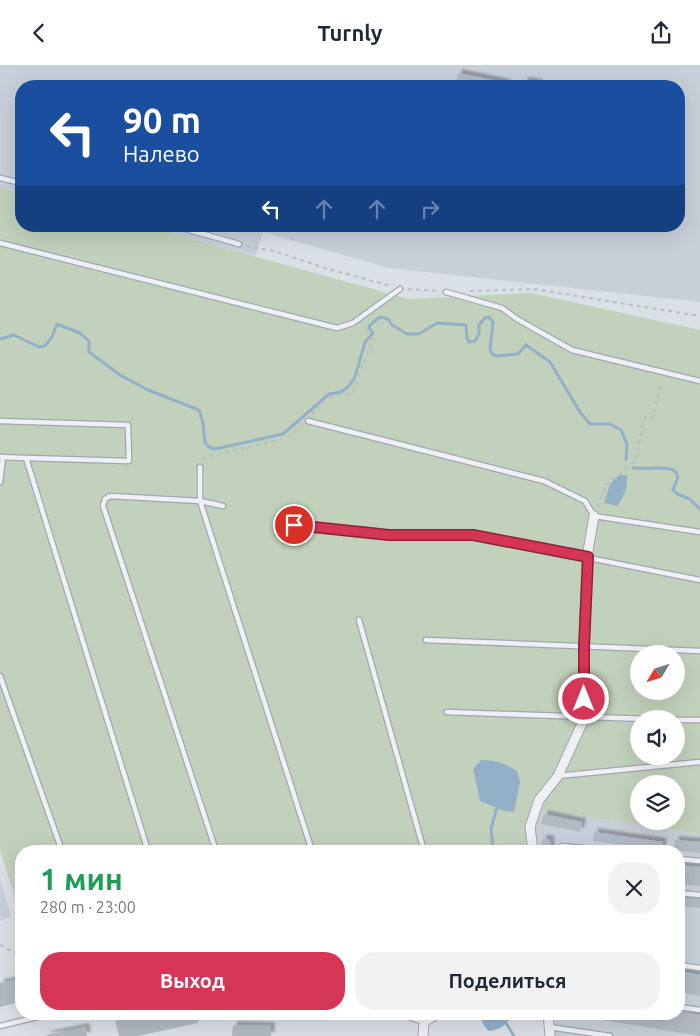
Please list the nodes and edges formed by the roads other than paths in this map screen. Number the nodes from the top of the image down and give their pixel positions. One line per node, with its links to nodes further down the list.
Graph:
1 (0, 177): 2 (lane)
2 (15, 181)
3 (196, 232): 5 (lane)
4 (0, 243): 6 (lane)
5 (239, 244)
6 (400, 289)
7 (446, 291): 8 (lane)
8 (700, 381)
9 (0, 421): 12 (lane)
10 (308, 421): 17 (lane)
11 (2, 457): 12 (lane); 14 (lane)
12 (26, 459): 35 (lane)
13 (200, 467): 15 (lane)
14 (0, 482)
15 (200, 501): 16 (lane); 36 (lane); 37 (lane)
16 (223, 506)
17 (594, 515): 19 (lane); 20 (street)
18 (294, 525): 20 (lane)
19 (700, 532)
20 (588, 557): 21 (lane); 24 (street)
21 (700, 579)
22 (360, 620): 38 (lane)
23 (426, 640): 24 (lane)
24 (584, 647): 25 (lane); 28 (street)
25 (700, 651)
26 (0, 676): 34 (lane)
27 (447, 712): 28 (lane)
28 (585, 717): 29 (lane); 33 (street)
29 (630, 718)
30 (685, 719): 31 (lane)
31 (700, 720)
32 (700, 762): 33 (lane)
33 (558, 775): 39 (street)
34 (60, 845)
35 (146, 845)
36 (214, 845)
37 (310, 845)
38 (422, 845)
39 (532, 845)
40 (685, 860): 41 (lane)
41 (700, 861)
42 (685, 894): 43 (lane)
43 (700, 895)
44 (685, 966): 45 (lane)
45 (700, 969)
46 (685, 1008): 47 (lane)
47 (700, 1010)
48 (25, 1020): 50 (lane)
49 (430, 1020): 52 (street)
50 (0, 1026)
51 (549, 1032): 53 (lane)
52 (423, 1036)
53 (610, 1036)

